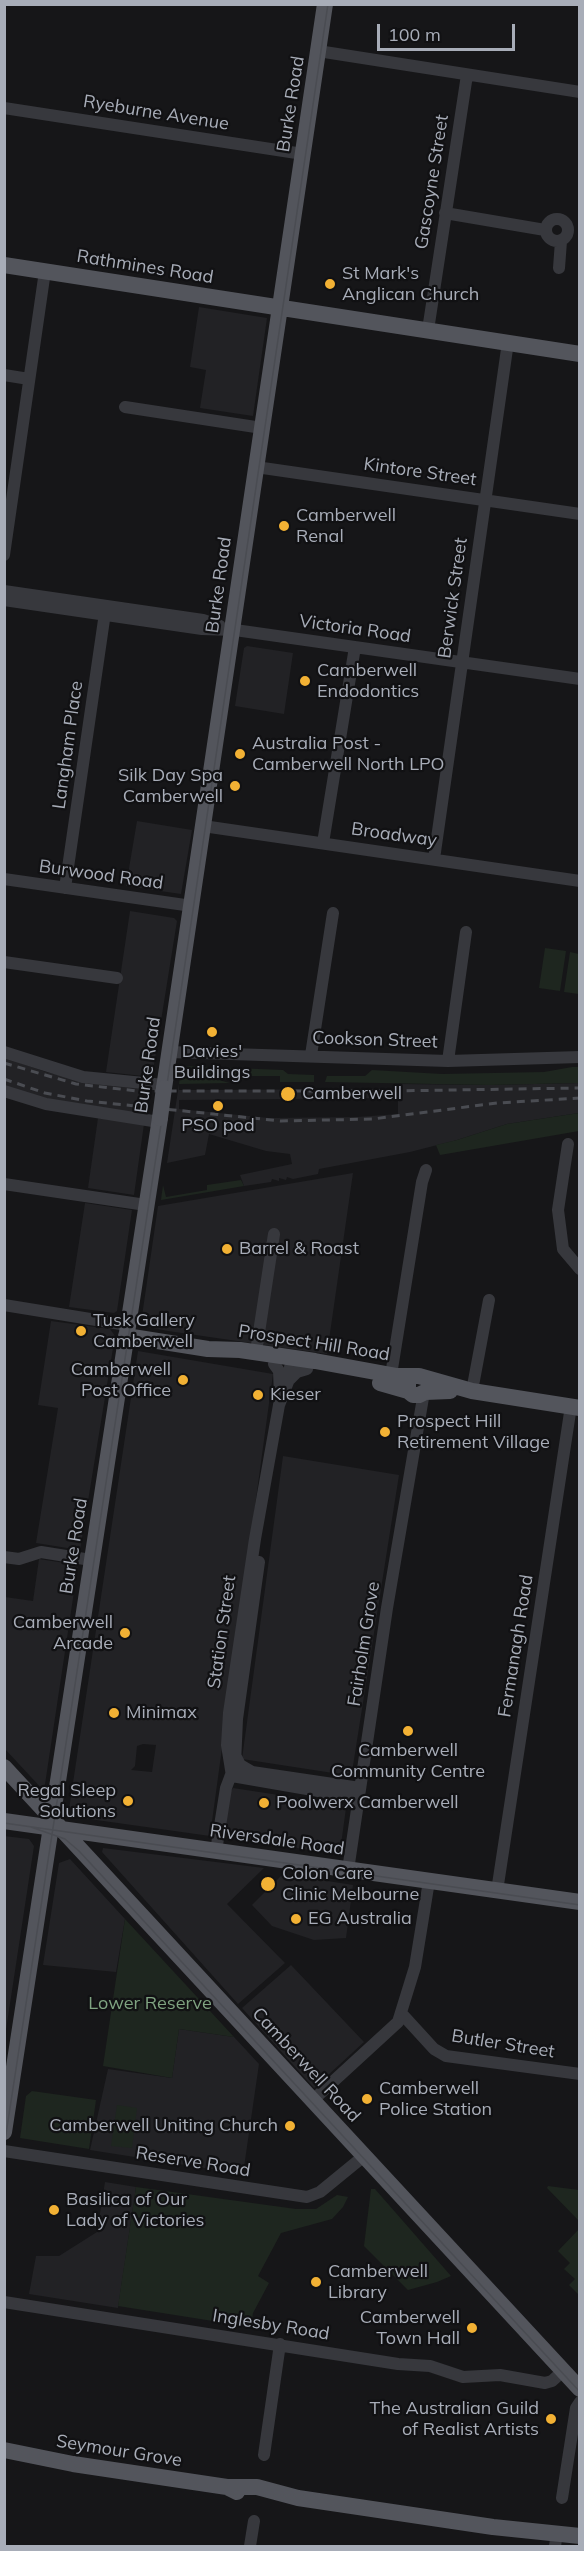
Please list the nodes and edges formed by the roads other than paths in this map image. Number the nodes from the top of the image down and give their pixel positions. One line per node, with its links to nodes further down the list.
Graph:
1 (325, 4): 2 (main road, Burke Road)
2 (318, 51): 3 (street); 6 (main road, Burke Road)
3 (467, 75): 4 (street); 7 (street, Gascoyne Street)
4 (579, 92)
5 (4, 108): 6 (street, Ryeburne Avenue)
6 (303, 154): 13 (main road, Burke Road)
7 (445, 213): 8 (street); 14 (street, Gascoyne Street)
8 (545, 230): 9 (street); 9 (street)
9 (561, 241): 11 (street)
10 (4, 265): 12 (main road, Rathmines Road)
11 (559, 268)
12 (45, 271): 13 (main road, Rathmines Road); 18 (street)
13 (279, 307): 14 (main road, Rathmines Road); 20 (main road, Burke Road)
14 (428, 330): 15 (main road, Rathmines Road)
15 (508, 342): 16 (main road, Rathmines Road); 22 (street, Berwick Street)
16 (579, 354)
17 (4, 375): 18 (street)
18 (29, 379): 24 (street)
19 (125, 407): 20 (street)
20 (262, 428): 21 (main road, Burke Road)
21 (256, 467): 22 (street, Kintore Street); 28 (main road, Burke Road)
22 (485, 500): 23 (street, Kintore Street); 30 (street, Berwick Street)
23 (579, 514)
24 (4, 555)
25 (4, 591): 27 (street, Victoria Road)
26 (4, 600): 27 (street, Victoria Road)
27 (105, 610): 28 (street, Victoria Road); 37 (street, Langham Place)
28 (232, 630): 29 (street, Victoria Road); 32 (main road, Burke Road)
29 (355, 647): 30 (street, Victoria Road); 33 (street)
30 (462, 662): 31 (street, Victoria Road); 34 (street, Berwick Street)
31 (579, 679)
32 (203, 826): 33 (street, Broadway); 38 (main road, Burke Road)
33 (323, 843): 34 (street, Broadway)
34 (434, 859): 36 (street, Broadway)
35 (4, 879): 37 (street, Burwood Road)
36 (579, 881)
37 (65, 888): 38 (street, Burwood Road)
38 (192, 906): 44 (main road, Burke Road)
39 (333, 913): 45 (street)
40 (466, 932): 47 (street)
41 (4, 962): 42 (street)
42 (117, 978)
43 (4, 1052): 48 (street)
44 (169, 1052): 45 (street, Cookson Street); 48 (main road, Burke Road)
45 (310, 1055): 47 (street, Cookson Street)
46 (579, 1058): 47 (street, Cookson Street)
47 (448, 1061)
48 (164, 1087): 50 (main road, Burke Road, bridge)
49 (4, 1091): 50 (street)
50 (159, 1120): 54 (main road, Burke Road)
51 (568, 1144): 56 (street)
52 (426, 1170): 62 (street, Fairholm Grove)
53 (4, 1184): 54 (street)
54 (146, 1205): 59 (main road, Burke Road)
55 (274, 1234): 60 (street)
56 (579, 1269)
57 (4, 1305): 59 (street)
58 (502, 1305): 63 (street)
59 (126, 1330): 60 (main road, Prospect Hill Road); 67 (main road, Burke Road)
60 (255, 1357): 61 (main road, Prospect Hill Road)
61 (297, 1367): 62 (main road, Prospect Hill Road); 64 (street, Station Street); 64 (street, Station Street)
62 (411, 1385): 63 (main road, Prospect Hill Road); 73 (street, Fairholm Grove)
63 (476, 1392): 65 (main road, Prospect Hill Road)
64 (279, 1405): 68 (street, Station Street)
65 (575, 1407): 79 (street, Fermanagh Road)
66 (4, 1557): 67 (street)
67 (91, 1560): 75 (main road, Burke Road)
68 (232, 1741): 69 (street, Station Street); 71 (street, Station Street)
69 (236, 1757): 71 (street, Station Street); 72 (street)
70 (4, 1767): 75 (main road, Camberwell Road)
71 (232, 1776): 72 (street); 76 (street, Station Street)
72 (289, 1781): 73 (street)
73 (359, 1793): 77 (street, Fairholm Grove)
74 (4, 1821): 75 (main road, Riversdale Road)
75 (55, 1825): 76 (main road, Riversdale Road); 82 (main road, Burke Road); 84 (main road, Camberwell Road)
76 (216, 1851): 77 (main road, Riversdale Road)
77 (348, 1869): 78 (main road, Riversdale Road)
78 (429, 1881): 79 (main road, Riversdale Road); 81 (street)
79 (496, 1891): 80 (main road, Riversdale Road)
80 (579, 1902)
81 (402, 2014): 83 (street, Butler Street); 84 (street)
82 (11, 2044): 85 (main road, Burke Road)
83 (579, 2074)
84 (313, 2100): 87 (main road, Camberwell Road)
85 (4, 2132)
86 (4, 2151): 87 (street, Reserve Road)
87 (364, 2156): 90 (main road, Camberwell Road)
88 (4, 2302): 89 (street, Inglesby Road)
89 (280, 2344): 90 (street, Inglesby Road); 94 (street)
90 (563, 2371): 91 (main road, Camberwell Road)
91 (578, 2384)
92 (579, 2402): 97 (street)
93 (4, 2450): 95 (main road, Seymour Grove)
94 (264, 2455)
95 (41, 2459): 96 (main road); 100 (main road, Seymour Grove)
96 (4, 2460)
97 (562, 2498)
98 (254, 2521): 102 (street)
99 (579, 2536): 100 (main road, Seymour Grove)
100 (556, 2540): 101 (main road, Seymour Grove)
101 (579, 2546)
102 (250, 2547)

